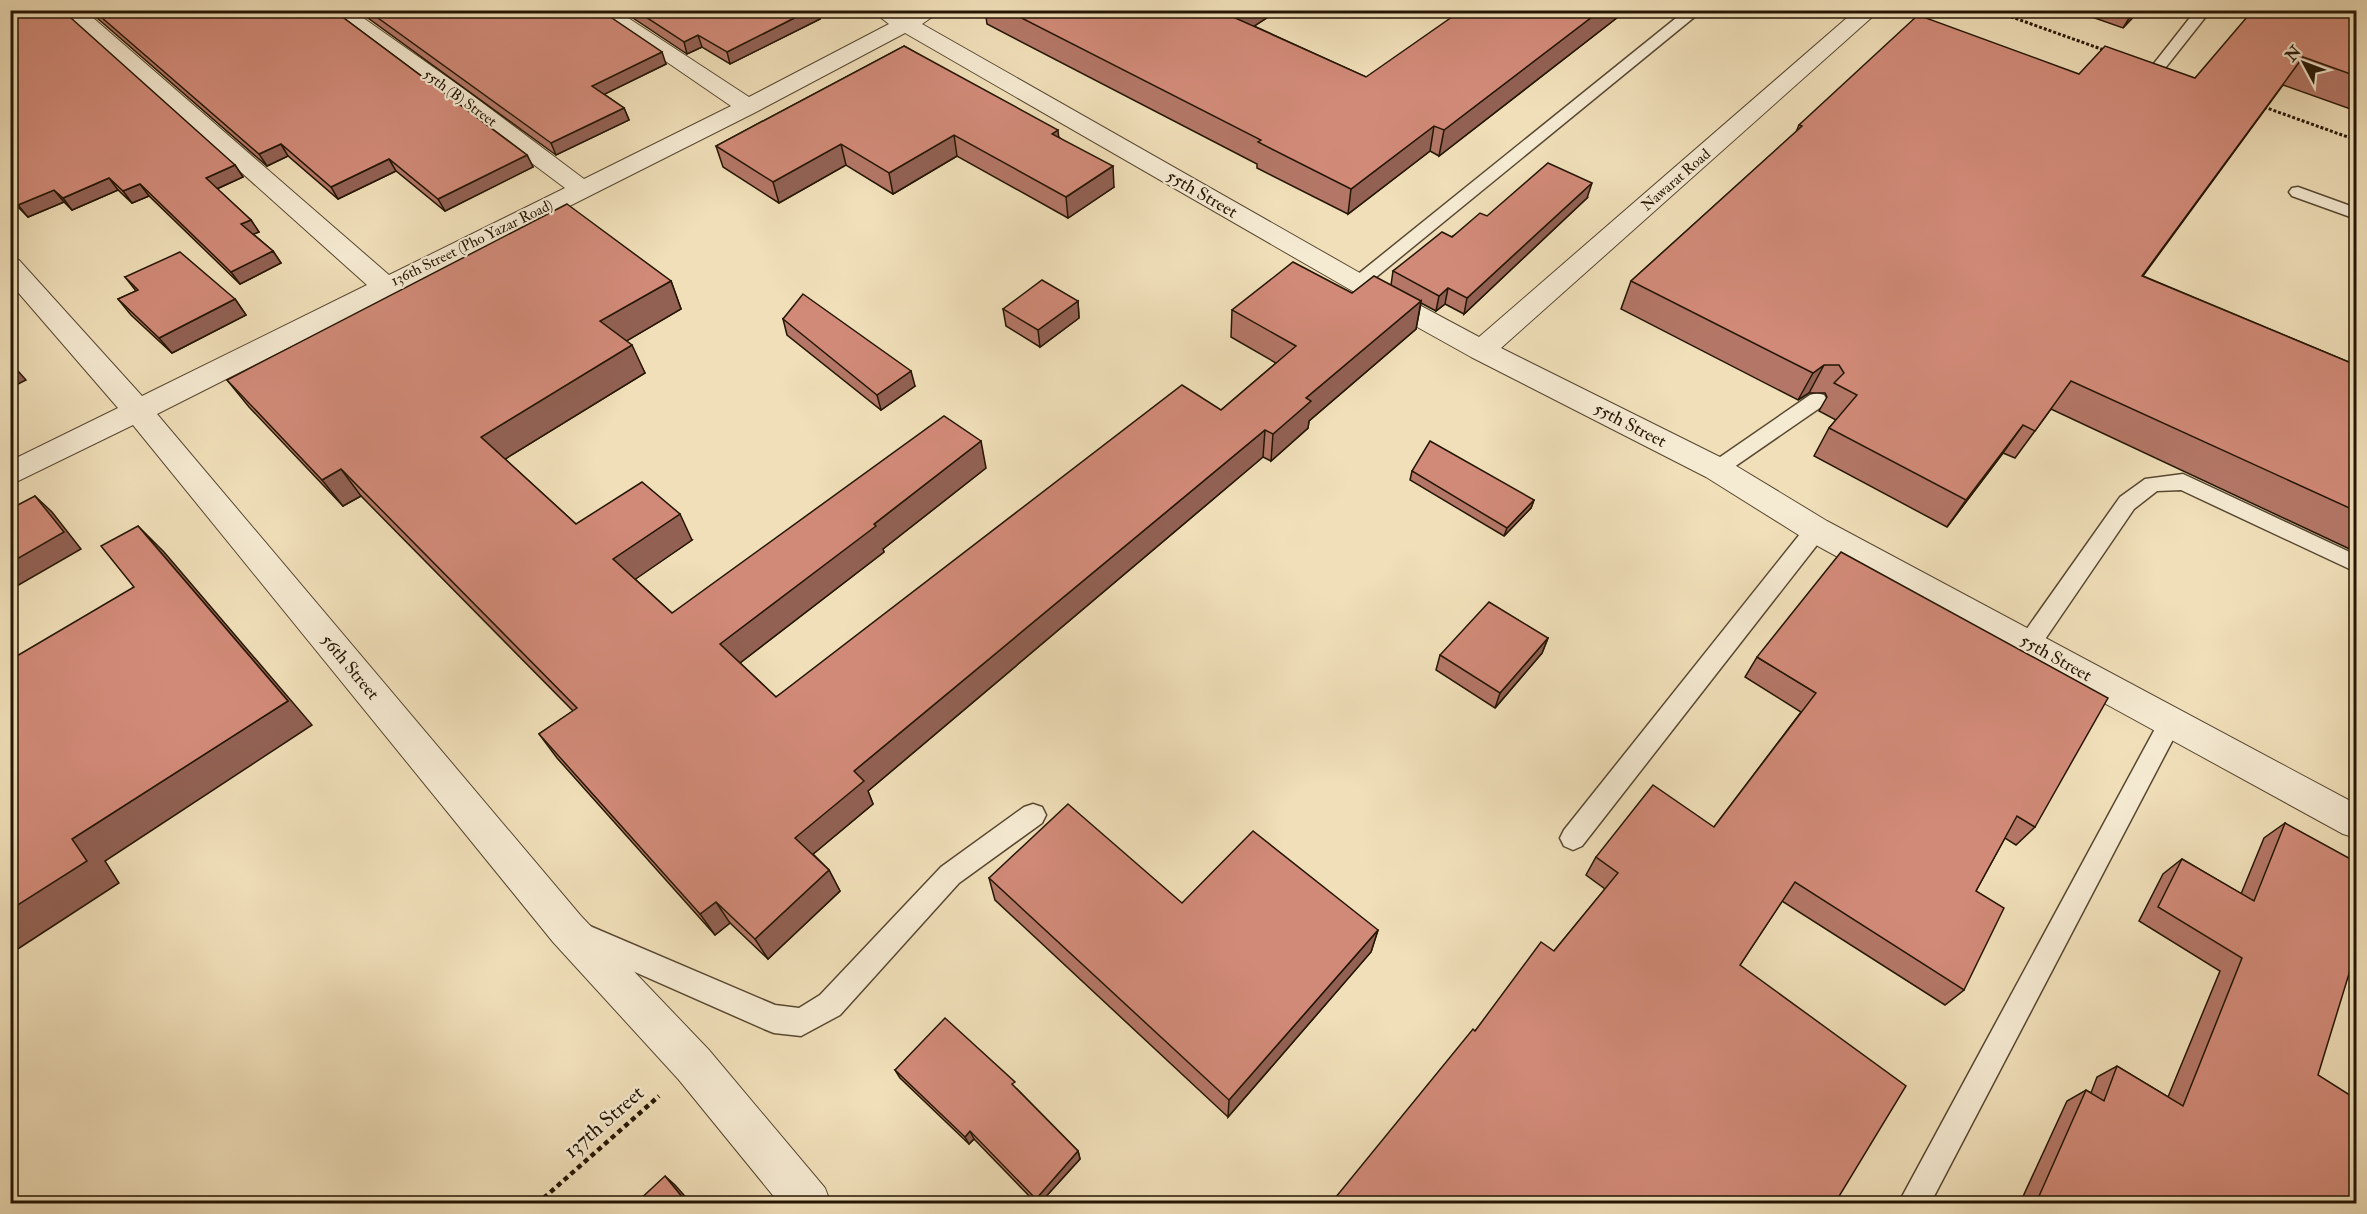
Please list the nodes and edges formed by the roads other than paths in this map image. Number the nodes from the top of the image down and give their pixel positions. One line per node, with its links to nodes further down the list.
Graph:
1 (70, 10): 16 (street)
2 (337, 10): 11 (street, 55th (B) Street)
3 (601, 10): 10 (street)
4 (932, 10): 8 (street, 136th Street (Pho Yazar Road))
5 (1696, 10): 15 (lane)
6 (1870, 10): 17 (street, Nawarat Road)
7 (2204, 10): 9 (lane)
8 (893, 17): 10 (street, 136th Street (Pho Yazar Road)); 15 (street, 55th Street)
9 (2157, 69)
10 (748, 107): 11 (street, 136th Street (Pho Yazar Road))
11 (582, 189): 16 (street, 136th Street (Pho Yazar Road))
12 (2298, 192): 13 (lane)
13 (2356, 214)
14 (10, 266): 19 (street, 56th Street)
15 (1358, 284): 17 (street, 55th Street)
16 (385, 286): 19 (street, 136th Street (Pho Yazar Road))
17 (1481, 350): 20 (street, 55th Street)
18 (1817, 400): 20 (lane)
19 (138, 411): 21 (street, 136th Street (Pho Yazar Road)); 29 (street, 56th Street)
20 (1717, 469): 22 (street, 55th Street)
21 (10, 474)
22 (1816, 530): 24 (street, 55th Street); 28 (lane)
23 (2356, 564): 24 (lane)
24 (2029, 644): 25 (street, 55th Street)
25 (2171, 722): 27 (street, 55th Street); 31 (lane)
26 (1033, 815): 29 (lane)
27 (2356, 822)
28 (1573, 838)
29 (567, 929): 30 (street, 56th Street)
30 (809, 1203)
31 (1913, 1203)

